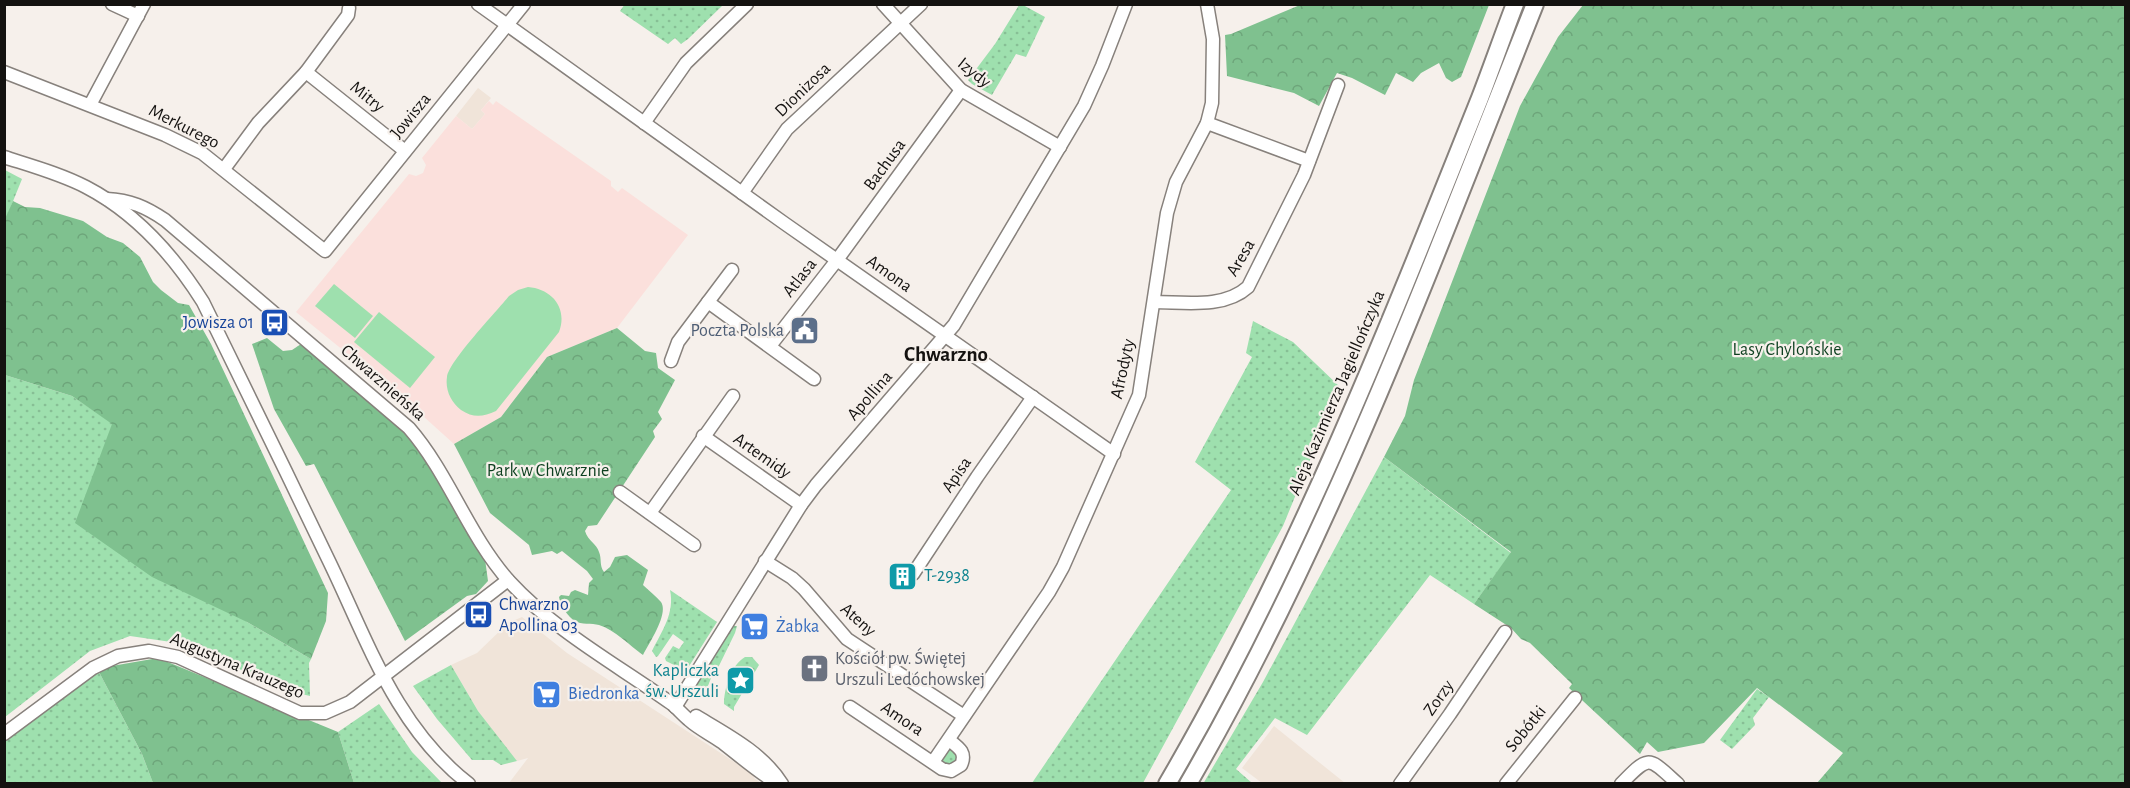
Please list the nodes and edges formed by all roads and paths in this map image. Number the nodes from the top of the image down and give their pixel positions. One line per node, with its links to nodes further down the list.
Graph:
1 (112, 4): 13 (street)
2 (144, 4): 13 (street)
3 (478, 4): 15 (street, Amona)
4 (524, 4): 15 (street, Jowisza)
5 (747, 4): 21 (street)
6 (883, 4): 14 (street, Izydy)
7 (921, 4): 14 (street, Dionizosa)
8 (1126, 4): 23 (street, Apollina)
9 (1207, 4): 22 (street, Afrodyty)
10 (1515, 4): 61 (highway, Aleja Kazimierza Jagiellończyka)
11 (1535, 4): 62 (highway, Aleja Kazimierza Jagiellończyka)
12 (349, 8): 17 (street)
13 (138, 16): 20 (street)
14 (900, 24): 19 (street, Izydy); 28 (street, Dionizosa)
15 (508, 27): 21 (street, Amona); 24 (street, Jowisza)
16 (4, 72): 20 (street, Merkurego)
17 (306, 72): 24 (street, Mitry); 27 (street)
18 (1338, 86): 26 (street, Aresa)
19 (962, 90): 23 (street, Izydy); 31 (street, Bachusa)
20 (90, 105): 27 (street, Merkurego)
21 (644, 123): 28 (street, Amona)
22 (1207, 123): 26 (street); 34 (street, Afrodyty)
23 (1060, 147): 35 (street, Apollina)
24 (405, 151): 30 (street, Jowisza)
25 (4, 157): 29 (street, Chwarznieńska)
26 (1309, 161): 34 (street, Aresa)
27 (224, 169): 30 (street, Merkurego)
28 (742, 193): 31 (street, Amona)
29 (107, 199): 49 (street, Chwarznieńska); 51 (street, Chwarznieńska)
30 (325, 251)
31 (837, 260): 35 (street, Amona); 36 (street, Atlasa)
32 (732, 270): 33 (street)
33 (708, 302): 36 (street); 37 (street)
34 (1154, 302): 42 (street, Afrodyty)
35 (946, 336): 40 (street, Amona); 44 (street, Apollina)
36 (770, 346): 38 (street)
37 (670, 361)
38 (814, 379)
39 (733, 396): 41 (street, Artemidy)
40 (1034, 397): 42 (street, Amona); 48 (street, Apisa)
41 (703, 436): 44 (street, Artemidy); 45 (street, Artemidy)
42 (1114, 454): 55 (street, Afrodyty)
43 (620, 492): 45 (street)
44 (801, 505): 47 (street, Apollina)
45 (650, 513): 46 (street)
46 (694, 545)
47 (765, 561): 54 (street, Apollina); 55 (street, Ateny)
48 (913, 574)
49 (508, 580): 51 (street, Augustyna Krauzego); 54 (street, Chwarznieńska)
50 (1505, 632): 63 (street, Zorzy)
51 (382, 677): 56 (street, Augustyna Krauzego); 59 (street, Chwarznieńska)
52 (1575, 698): 64 (street, Sobótki)
53 (850, 706): 58 (street, Amora)
54 (675, 707): 60 (street, Chwarznieńska)
55 (964, 716): 57 (street, Afrodyty)
56 (4, 734)
57 (949, 740): 58 (street, Afrodyty); 58 (street)
58 (933, 762)
59 (469, 783)
60 (780, 783)
61 (1167, 783)
62 (1188, 783)
63 (1400, 783)
64 (1506, 783)
65 (1621, 783): 66 (street)
66 (1678, 783)

